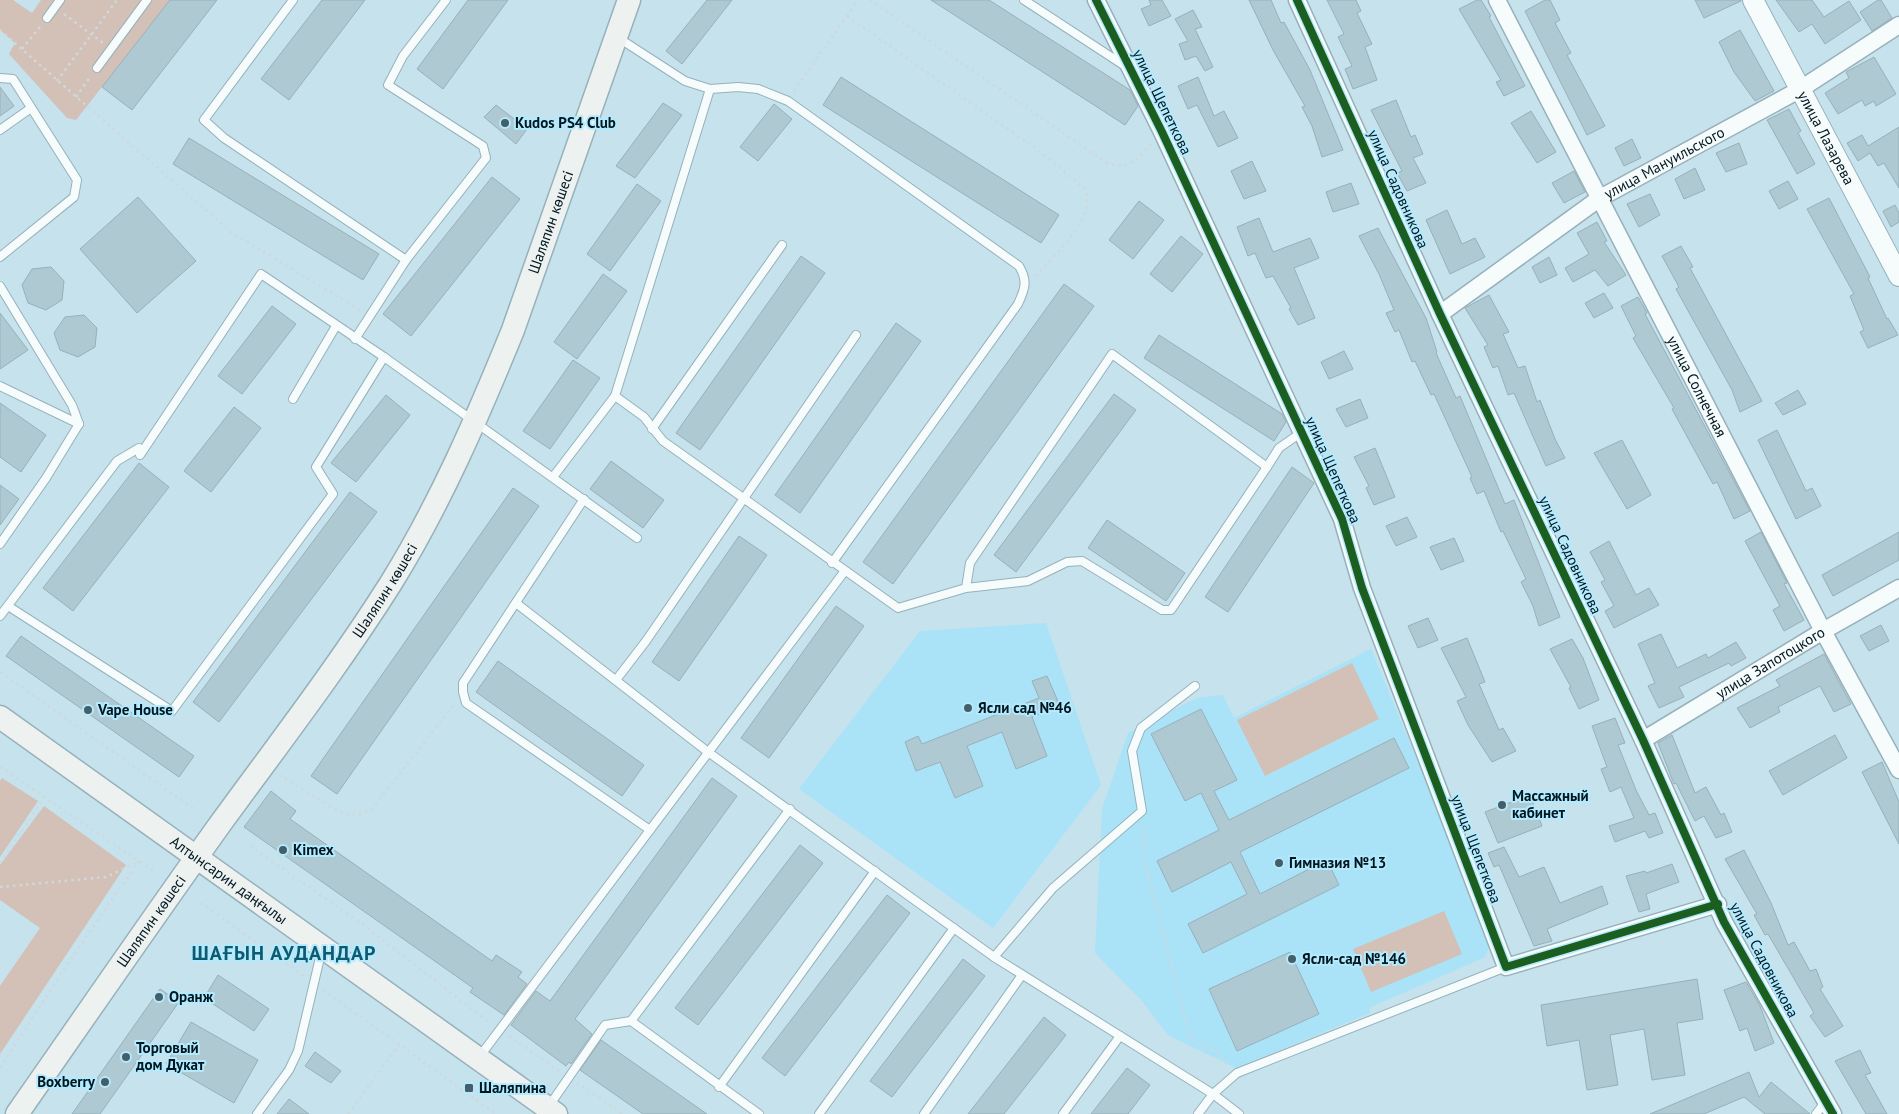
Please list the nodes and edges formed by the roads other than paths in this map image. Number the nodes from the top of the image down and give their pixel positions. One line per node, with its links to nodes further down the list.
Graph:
1 (60, 0): 11 (lane)
2 (147, 0): 14 (lane)
3 (293, 0): 24 (lane)
4 (446, 0): 24 (lane)
5 (629, 0): 13 (main road, Шаляпин көшесі)
6 (1024, 0): 15 (lane)
7 (1096, 0): 15 (street, улица Щепеткова)
8 (1297, 0): 27 (street, улица Садовникова)
9 (1497, 0): 21 (street, улица Солнечная)
10 (1753, 0): 18 (street, улица Лазарева)
11 (47, 18)
12 (1899, 24): 18 (street, улица Мануильского)
13 (616, 36): 17 (lane); 35 (main road, Шаляпин көшесі)
14 (97, 68)
15 (1132, 71): 38 (street, улица Щепеткова)
16 (0, 78): 19 (lane)
17 (710, 89): 33 (lane); 45 (lane)
18 (1799, 90): 21 (street, улица Мануильского); 25 (street, улица Лазарева)
19 (31, 108): 20 (lane); 23 (lane)
20 (0, 130)
21 (1600, 198): 27 (street, улица Мануильского); 52 (street, улица Солнечная)
22 (782, 245): 37 (lane)
23 (0, 258)
24 (406, 260): 30 (lane)
25 (1899, 276)
26 (0, 286): 36 (lane)
27 (1440, 314): 56 (street, улица Садовникова)
28 (336, 326): 30 (lane); 34 (lane); 50 (lane)
29 (856, 335): 42 (lane)
30 (355, 338): 31 (lane)
31 (384, 357): 35 (lane); 50 (lane)
32 (0, 386): 36 (lane)
33 (615, 396): 37 (lane); 40 (lane)
34 (293, 399)
35 (474, 421): 40 (lane); 61 (main road, Шаляпин көшесі)
36 (79, 424): 44 (lane)
37 (652, 429): 42 (lane)
38 (1302, 432): 39 (lane); 67 (street, улица Щепеткова)
39 (1267, 467): 47 (lane); 47 (lane)
40 (553, 477): 41 (lane)
41 (584, 499): 43 (lane); 49 (lane)
42 (744, 500): 45 (lane); 53 (lane)
43 (637, 538)
44 (0, 544)
45 (832, 563): 46 (lane)
46 (844, 572): 47 (lane); 57 (lane)
47 (966, 588)
48 (1899, 588): 52 (street, улица Запотоцкого)
49 (516, 603): 53 (lane); 60 (lane)
50 (8, 606): 51 (lane)
51 (0, 616)
52 (1823, 631): 56 (street, улица Запотоцкого); 58 (street, улица Солнечная)
53 (616, 680): 57 (lane)
54 (1195, 686): 66 (lane)
55 (0, 717): 61 (main road, Алтынсарин даңғылы)
56 (1643, 740): 63 (street, улица Садовникова)
57 (708, 752): 59 (lane); 60 (lane)
58 (1899, 770)
59 (790, 809): 62 (lane); 69 (lane)
60 (650, 830): 71 (lane)
61 (197, 857): 65 (main road, Алтынсарин даңғылы); 76 (main road, Шаляпин көшесі)
62 (875, 871): 64 (lane); 72 (lane)
63 (1718, 904): 67 (street); 74 (street, улица Садовникова)
64 (954, 928): 66 (lane); 79 (lane)
65 (322, 948): 71 (main road, Алтынсарин даңғылы); 77 (lane)
66 (994, 957): 68 (lane)
67 (1506, 967): 73 (lane)
68 (1022, 975): 70 (lane); 80 (lane)
69 (631, 1021): 72 (lane); 75 (lane)
70 (1120, 1036): 73 (lane); 81 (lane)
71 (479, 1058): 75 (main road, Алтынсарин даңғылы)
72 (719, 1087): 78 (lane)
73 (1213, 1094): 82 (lane); 83 (lane)
74 (1830, 1108): 84 (lane)
75 (552, 1111)
76 (17, 1114)
77 (256, 1114)
78 (759, 1114)
79 (819, 1114)
80 (924, 1114)
81 (1063, 1114)
82 (1198, 1114)
83 (1239, 1114)
84 (1816, 1114)

